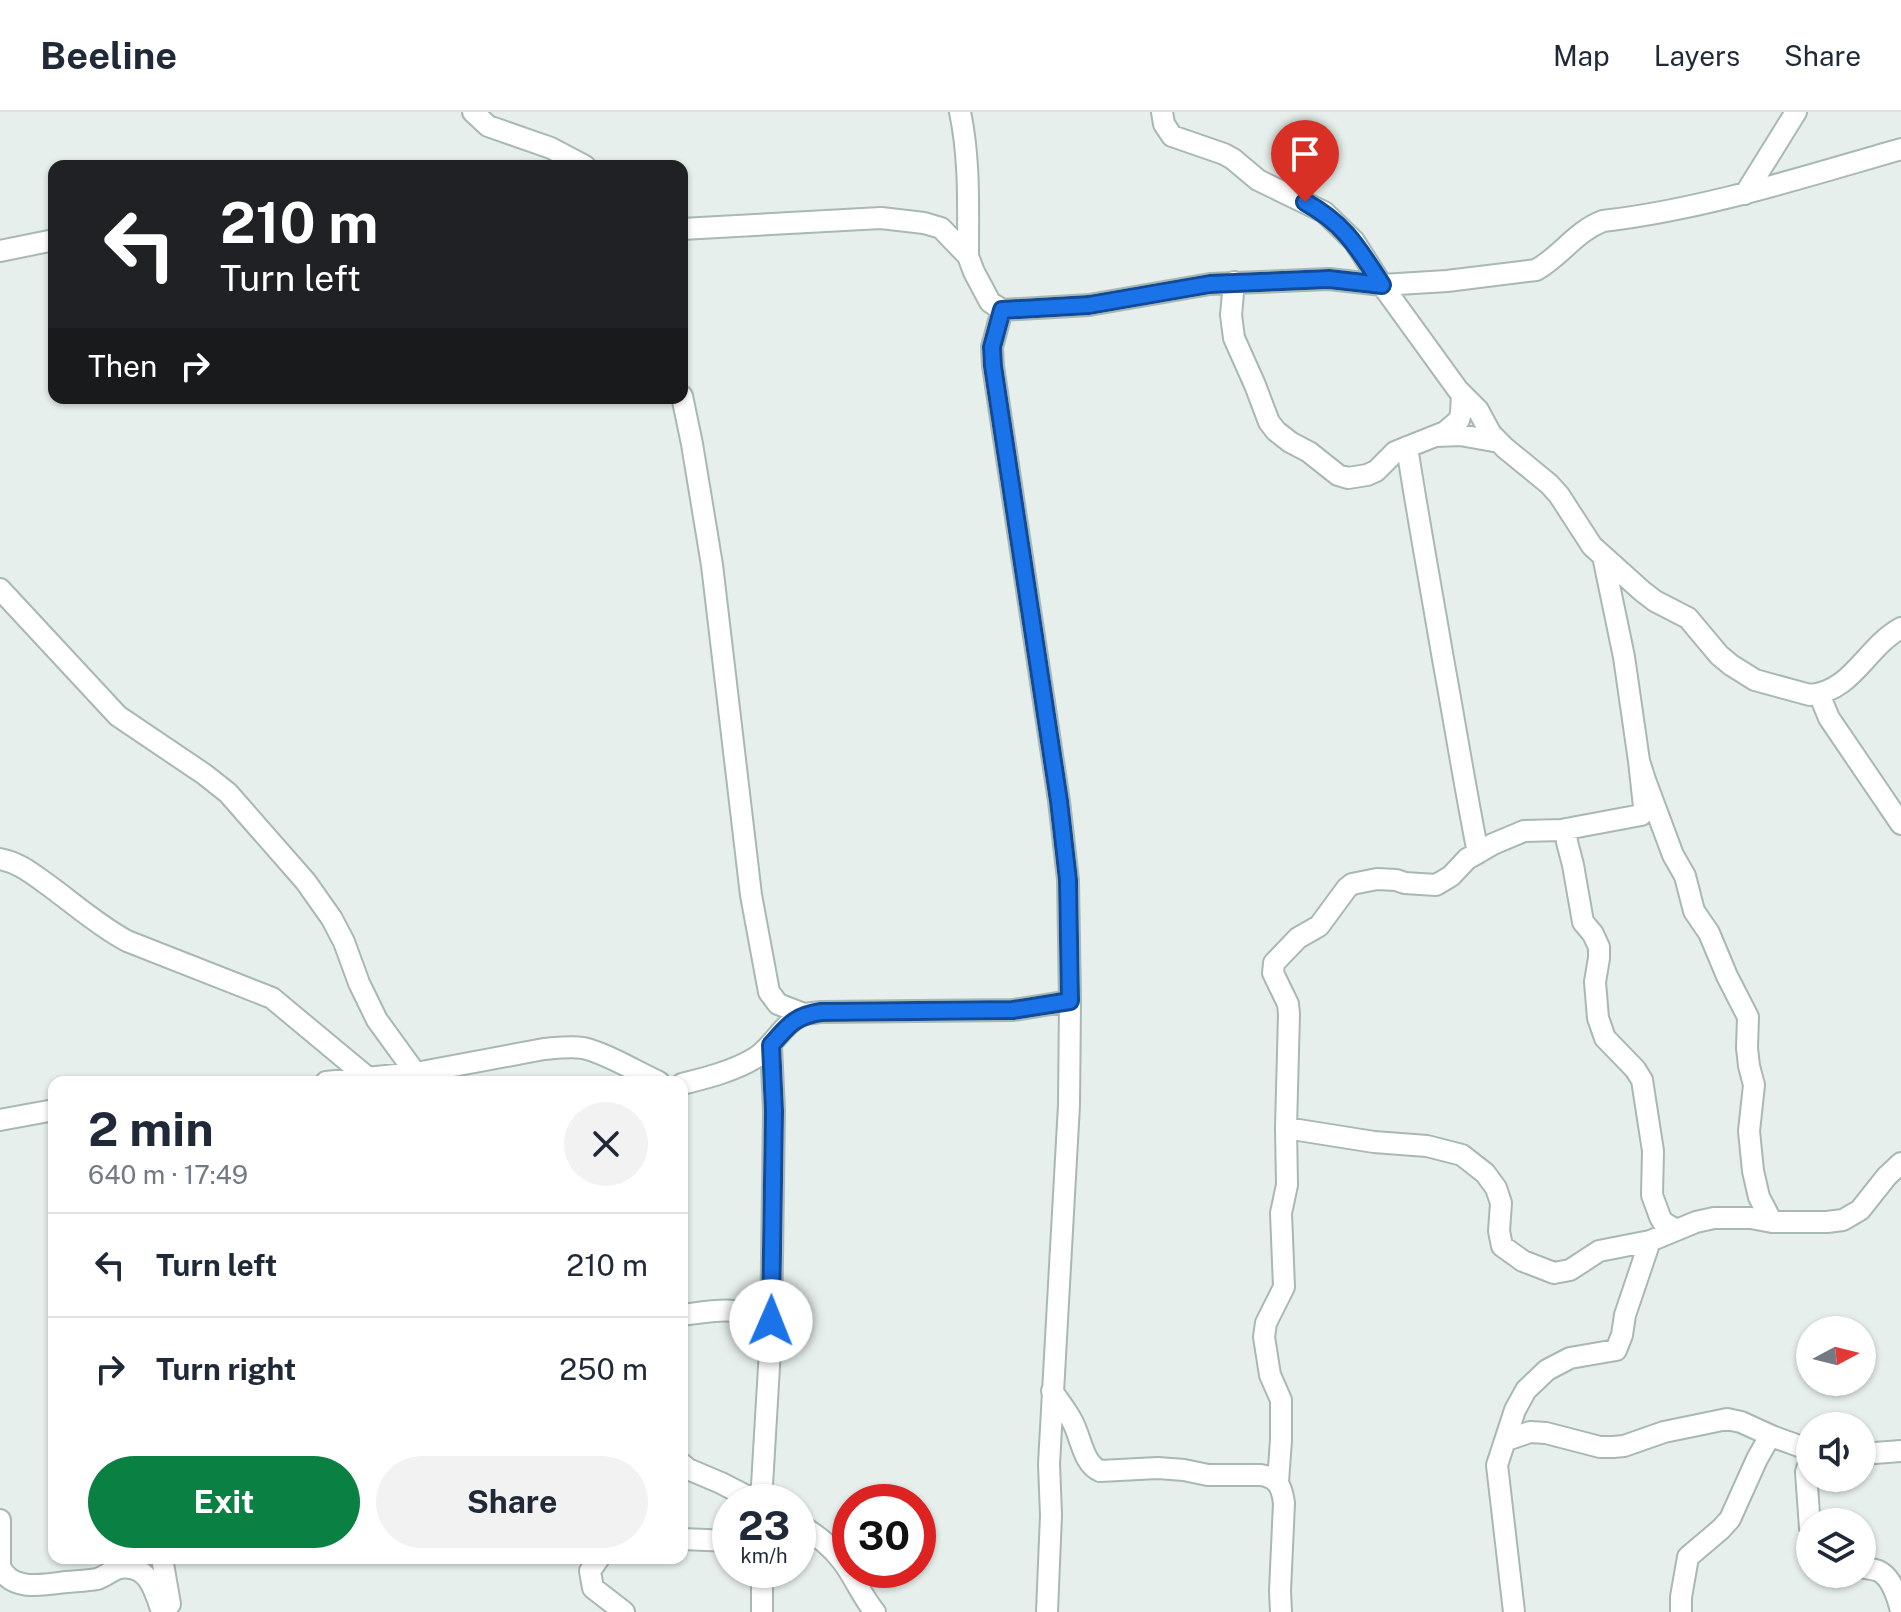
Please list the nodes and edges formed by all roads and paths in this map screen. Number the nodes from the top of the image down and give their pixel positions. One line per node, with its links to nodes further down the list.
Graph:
1 (473, 112): 6 (street)
2 (960, 112): 11 (street)
3 (1162, 112): 13 (street)
4 (1796, 112): 7 (street)
5 (1901, 149): 7 (street)
6 (574, 160)
7 (1745, 194): 13 (street)
8 (688, 229): 11 (street)
9 (48, 241): 10 (street)
10 (0, 251)
11 (968, 256): 14 (street)
12 (1234, 282): 13 (street); 14 (street); 19 (street)
13 (1382, 285): 15 (street)
14 (1002, 310): 29 (street)
15 (1462, 394): 17 (street); 18 (street)
16 (684, 404): 30 (street)
17 (1430, 437): 18 (street); 19 (street)
18 (1499, 442): 20 (street)
19 (1407, 447): 27 (street)
20 (1603, 556): 23 (street); 24 (street)
21 (0, 589): 33 (street)
22 (1901, 628): 23 (street)
23 (1819, 694): 25 (street)
24 (1639, 761): 26 (street); 41 (street)
25 (1901, 824)
26 (1566, 829): 27 (street); 42 (street)
27 (1478, 853): 39 (street)
28 (0, 859): 32 (street)
29 (1070, 1001): 30 (street); 46 (street)
30 (804, 1014): 31 (street)
31 (771, 1045): 36 (street); 45 (street)
32 (366, 1076)
33 (418, 1076)
34 (428, 1076): 35 (street)
35 (646, 1076)
36 (688, 1082)
37 (48, 1111): 38 (street)
38 (0, 1120)
39 (1286, 1128): 43 (street); 53 (street)
40 (1901, 1163): 41 (street)
41 (1772, 1222): 42 (street)
42 (1676, 1230): 43 (street)
43 (1650, 1241): 48 (street)
44 (688, 1314): 45 (street)
45 (771, 1321): 55 (street)
46 (1052, 1391): 53 (street); 70 (street)
47 (1770, 1436): 48 (street); 49 (street); 73 (street)
48 (1507, 1440): 72 (street)
49 (1796, 1445)
50 (1901, 1451): 51 (street)
51 (1876, 1453)
52 (688, 1469): 54 (street)
53 (1278, 1482): 71 (street)
54 (723, 1484)
55 (760, 1484)
56 (0, 1520): 65 (street)
57 (816, 1537): 69 (street)
58 (688, 1539): 59 (street)
59 (712, 1540)
60 (163, 1564): 66 (street)
61 (595, 1564): 67 (street)
62 (1876, 1570): 64 (street)
63 (762, 1588): 68 (street)
64 (1901, 1611)
65 (162, 1612)
66 (173, 1612)
67 (624, 1612)
68 (762, 1612)
69 (875, 1612)
70 (1047, 1612)
71 (1281, 1612)
72 (1514, 1612)
73 (1681, 1612)

